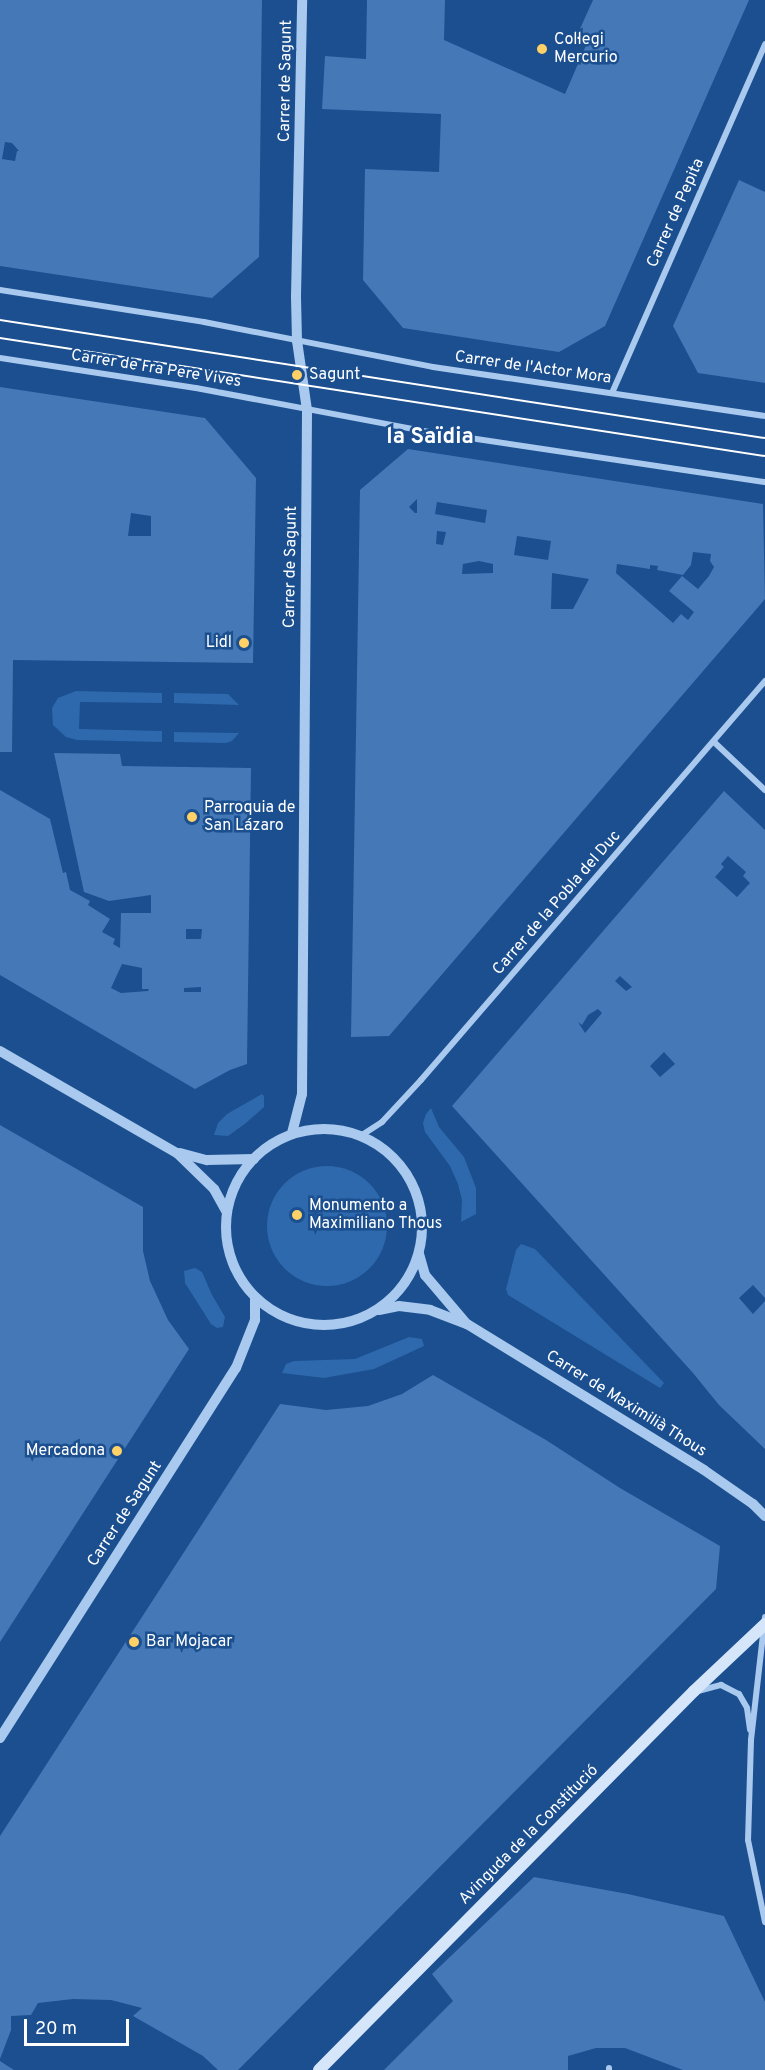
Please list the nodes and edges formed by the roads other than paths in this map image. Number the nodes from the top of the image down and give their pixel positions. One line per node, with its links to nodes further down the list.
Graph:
1 (302, 0): 4 (street, Carrer de Sagunt)
2 (765, 44): 6 (street, Carrer de Pepita)
3 (0, 290): 4 (street)
4 (297, 341): 6 (street, Carrer de l'Actor Mora); 7 (street, Carrer de Sagunt)
5 (0, 358): 7 (street, Carrer de Fra Pere Vives)
6 (612, 393): 8 (street, Carrer de l'Actor Mora)
7 (307, 410): 9 (street); 14 (street, Carrer de Sagunt)
8 (765, 416)
9 (765, 482)
10 (765, 681): 11 (street, Carrer de la Pobla del Duc)
11 (714, 742): 12 (street); 15 (street, Carrer de la Pobla del Duc)
12 (765, 790)
13 (0, 1051): 16 (street)
14 (292, 1132): 15 (street); 17 (street)
15 (362, 1135): 19 (street)
16 (177, 1153): 17 (street); 18 (street)
17 (254, 1159): 18 (street)
18 (227, 1212): 20 (street)
19 (419, 1254): 21 (street); 22 (street, Carrer de Maximilià Thous)
20 (255, 1298): 21 (street); 26 (street, Carrer de Sagunt)
21 (376, 1310): 22 (street, Carrer de Maximilià Thous)
22 (467, 1324): 23 (street, Carrer de Maximilià Thous)
23 (765, 1516)
24 (765, 1622): 25 (main road, Avinguda de la Constitució); 27 (street)
25 (694, 1692): 27 (street); 29 (main road, Avinguda de la Constitució)
26 (0, 1738)
27 (751, 1740): 28 (street)
28 (765, 1922)
29 (319, 2070)

